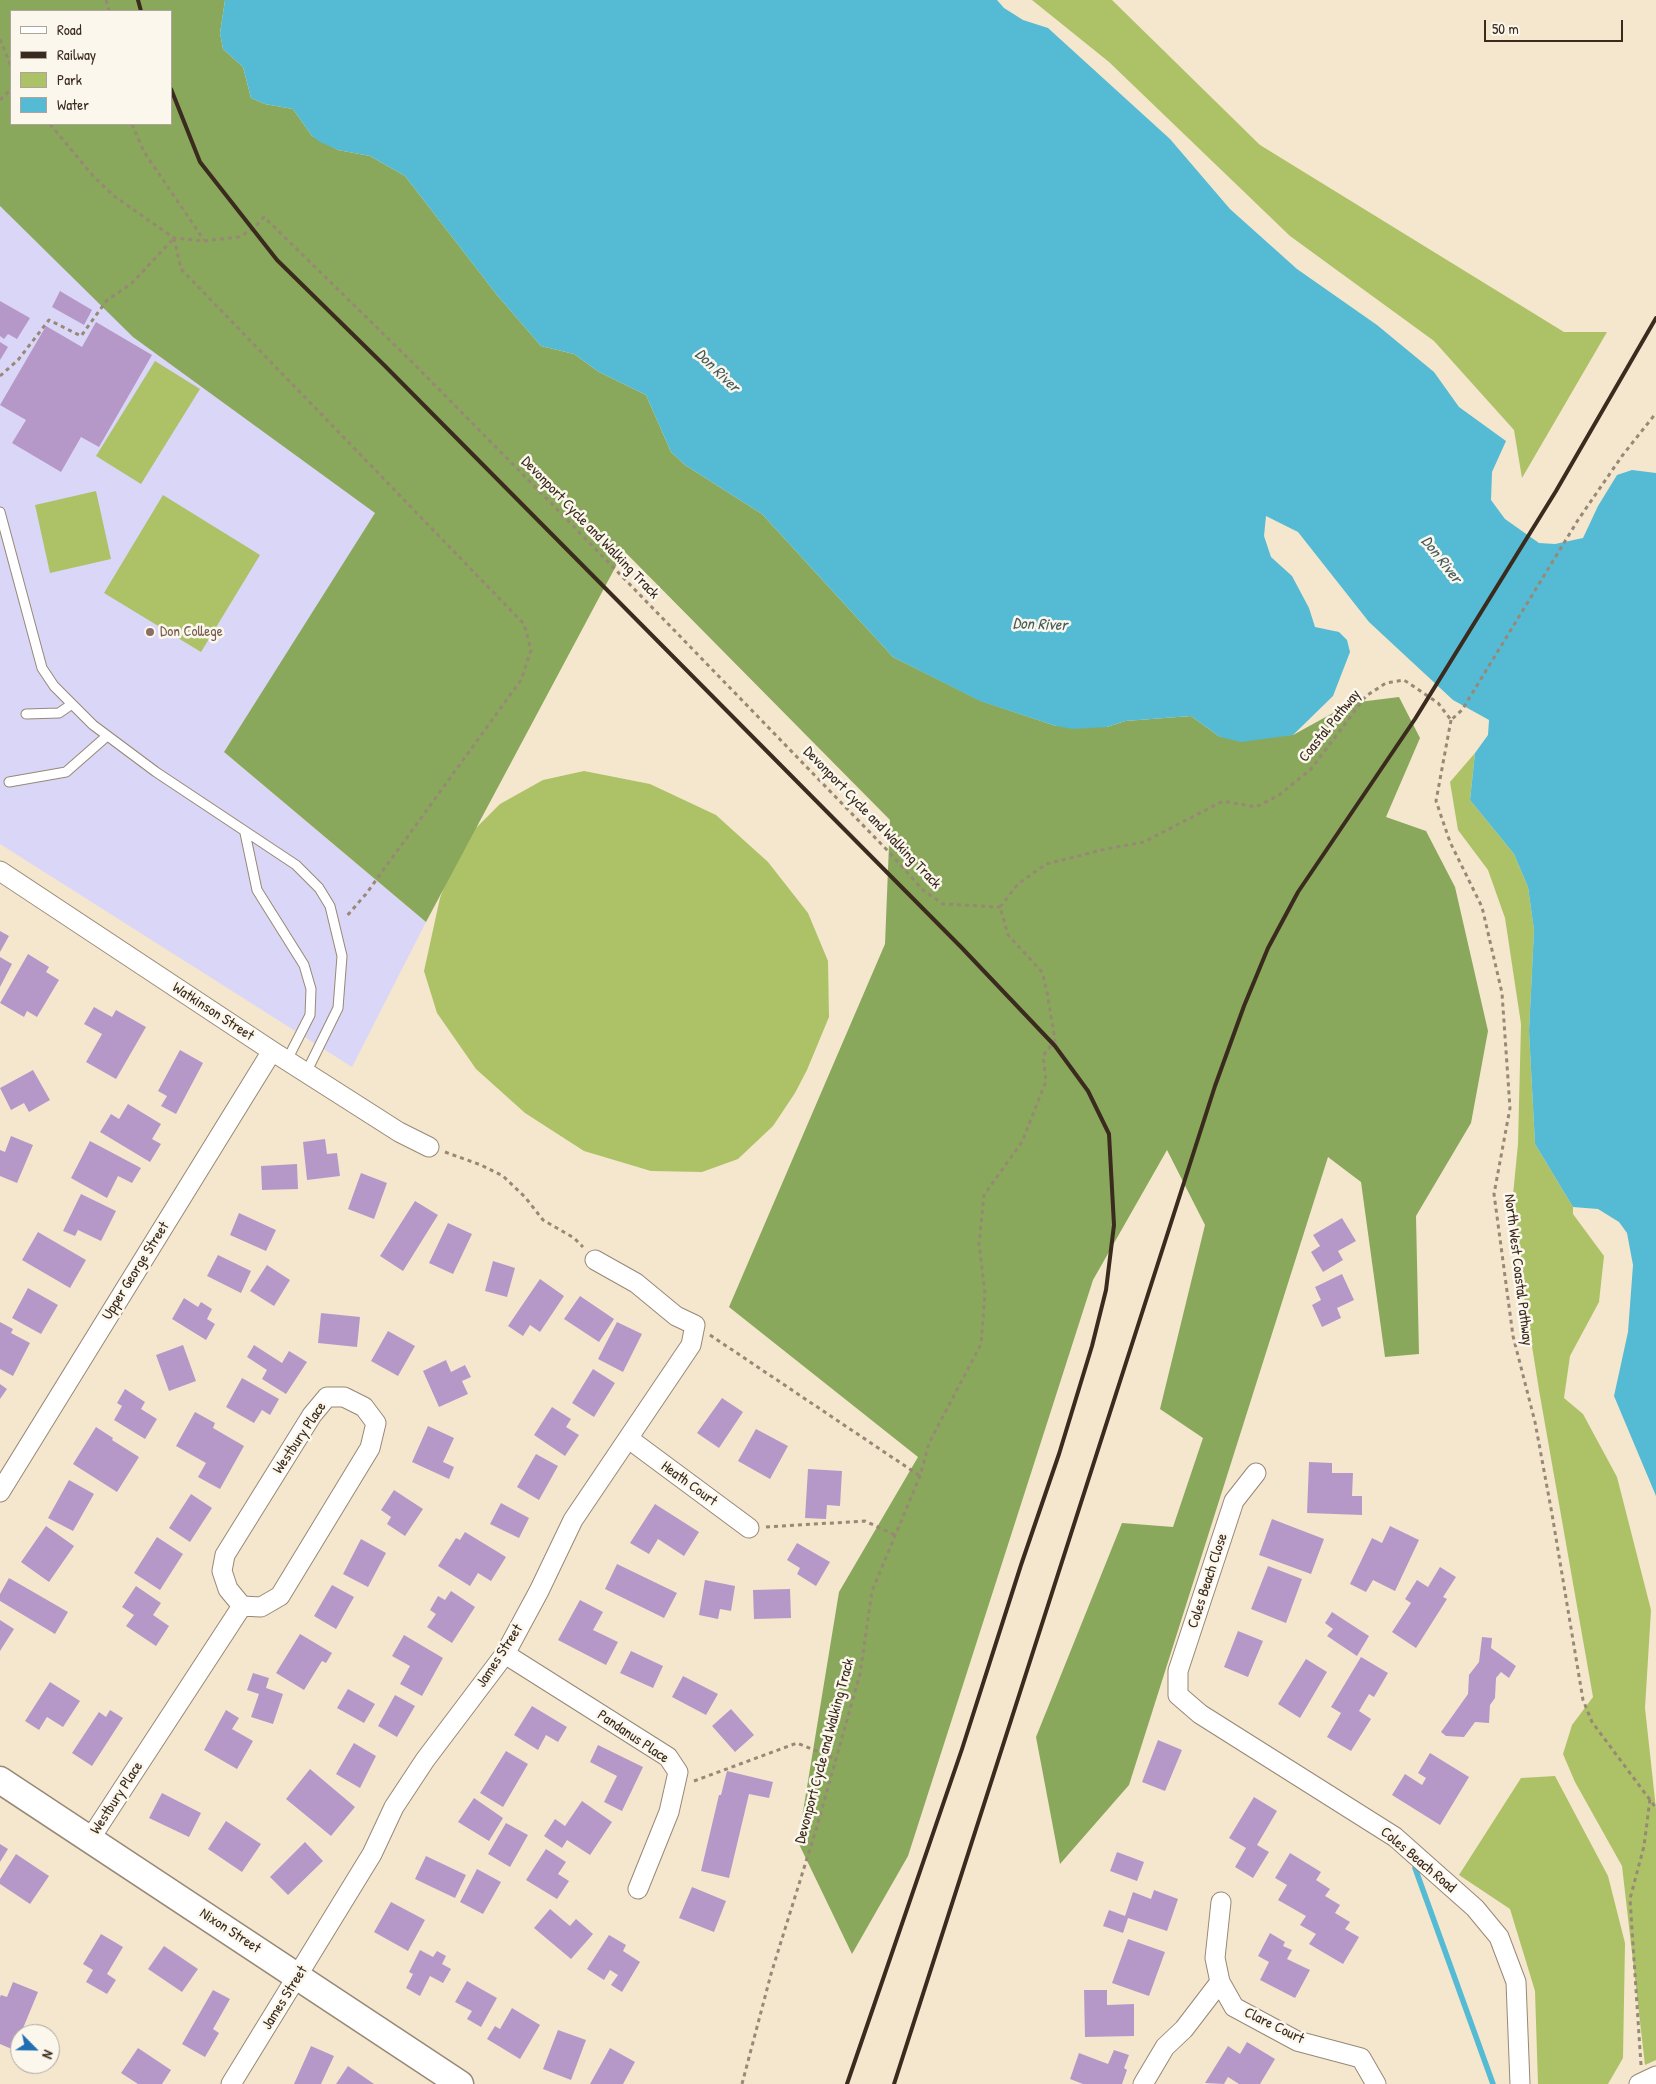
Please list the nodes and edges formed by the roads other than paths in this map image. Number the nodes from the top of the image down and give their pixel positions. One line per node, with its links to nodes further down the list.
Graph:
1 (0, 512): 2 (lane)
2 (72, 704): 3 (lane); 4 (lane)
3 (26, 714)
4 (107, 736): 5 (lane); 6 (lane)
5 (10, 782)
6 (245, 833): 8 (lane); 9 (lane)
7 (0, 871): 8 (street, Watkinson Street)
8 (279, 1056): 9 (street, Watkinson Street); 14 (street, Upper George Street)
9 (306, 1073): 10 (street, Watkinson Street)
10 (430, 1147)
11 (596, 1260): 12 (street, James Street)
12 (629, 1439): 15 (street, Heath Court); 17 (street, James Street)
13 (1256, 1473): 18 (street, Coles Beach Close)
14 (0, 1492)
15 (749, 1528)
16 (242, 1606): 16 (street, Westbury Place); 20 (street, Westbury Place)
17 (505, 1654): 21 (street, Pandanus Place); 23 (street, James Street)
18 (1178, 1695): 29 (street, Coles Beach Road)
19 (0, 1780): 20 (street, Nixon Street)
20 (90, 1839): 23 (street, Nixon Street)
21 (638, 1889)
22 (1220, 1902): 24 (street, Clare Court)
23 (299, 1976): 25 (street, James Street); 26 (street, Nixon Street)
24 (1220, 1982): 27 (street); 28 (street, Clare Court)
25 (231, 2084)
26 (460, 2084)
27 (1143, 2084)
28 (1376, 2084)
29 (1520, 2084)

